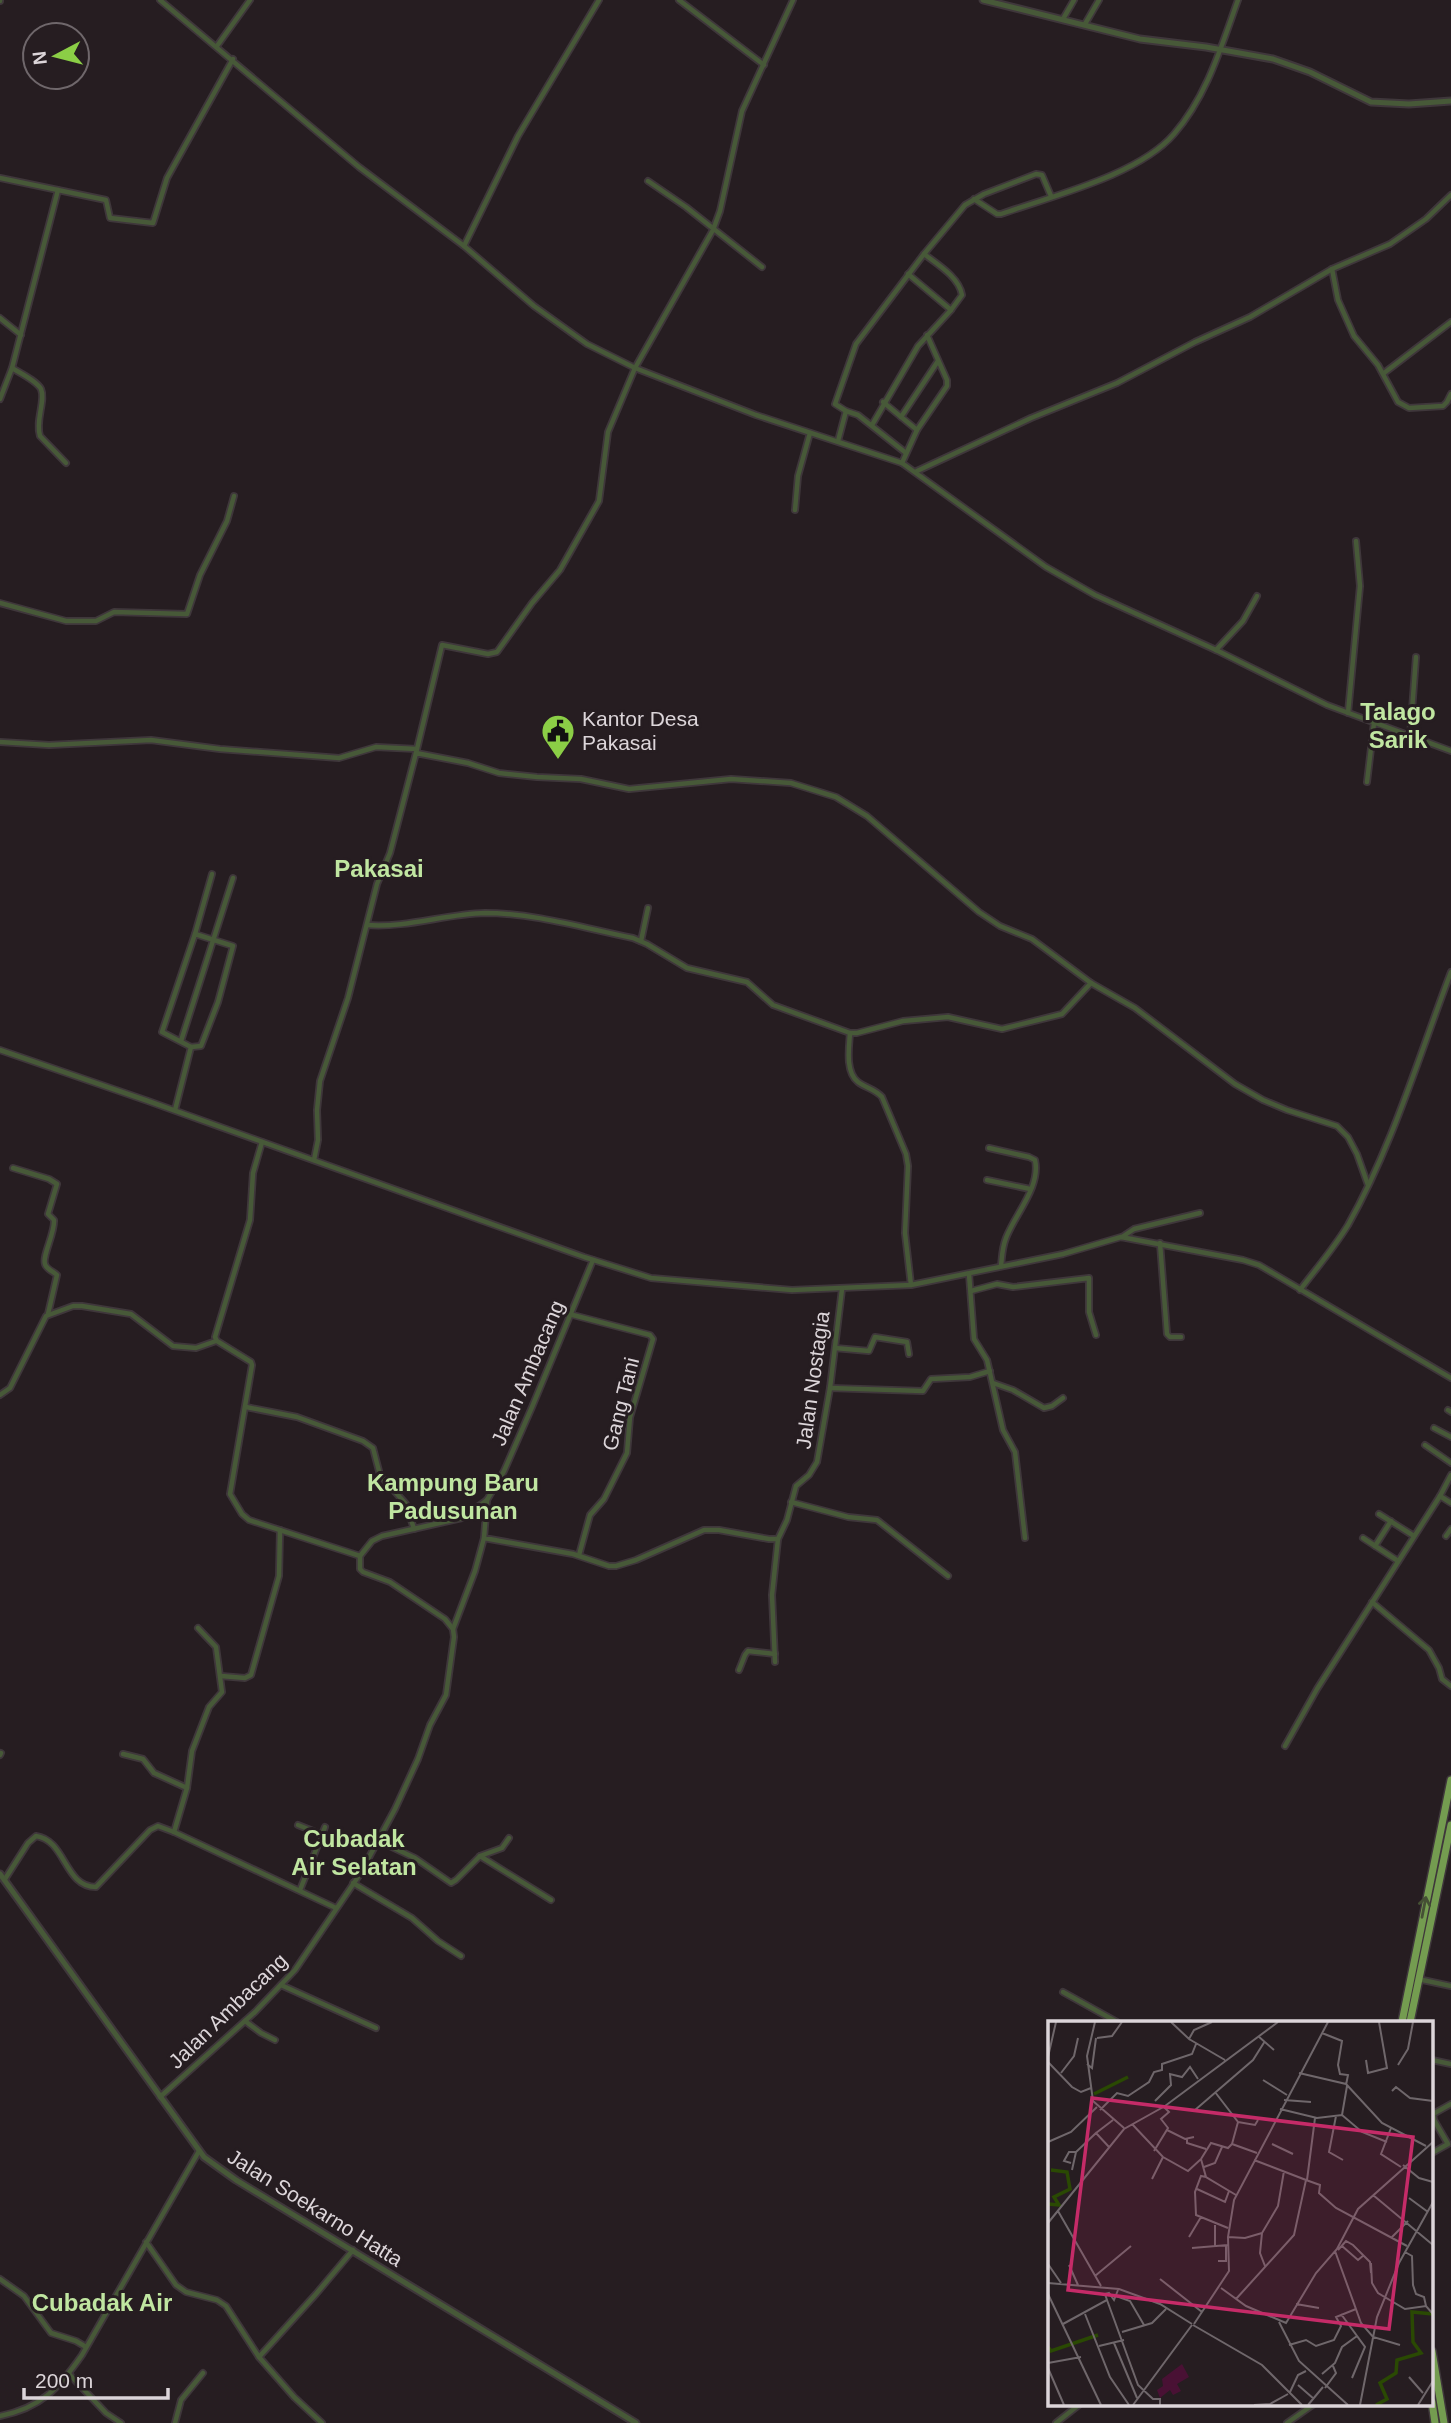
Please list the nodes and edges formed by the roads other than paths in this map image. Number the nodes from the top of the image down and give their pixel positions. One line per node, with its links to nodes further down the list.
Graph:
1 (160, 0): 12 (street)
2 (250, 0): 12 (street)
3 (599, 0): 24 (street)
4 (679, 0): 15 (street)
5 (793, 0): 15 (street)
6 (983, 0): 10 (street)
7 (1074, 0): 10 (street)
8 (1099, 0): 11 (street)
9 (1238, 0): 13 (street)
10 (1063, 19): 11 (street)
11 (1084, 24): 13 (street)
12 (217, 46): 14 (street)
13 (1222, 49): 16 (street); 21 (street)
14 (233, 59): 19 (street); 24 (street)
15 (764, 65): 23 (street)
16 (1451, 101)
17 (0, 178): 19 (street)
18 (648, 180): 23 (street)
19 (58, 190): 32 (street)
20 (1451, 195): 27 (street)
21 (1051, 196): 22 (street); 22 (street)
22 (974, 199): 25 (street)
23 (713, 230): 26 (street); 36 (street)
24 (464, 246): 36 (street)
25 (924, 254): 28 (street); 29 (street)
26 (762, 267)
27 (1332, 269): 37 (street); 50 (street)
28 (908, 275): 29 (street); 41 (street)
29 (951, 310): 33 (street)
30 (0, 318): 32 (street)
31 (1451, 322): 37 (street)
32 (21, 335): 35 (street)
33 (927, 335): 34 (street); 40 (street)
34 (938, 360): 42 (street); 44 (street)
35 (12, 368): 39 (street); 48 (street)
36 (635, 368): 45 (street); 62 (street)
37 (1384, 373): 38 (street)
38 (1451, 394)
39 (0, 400)
40 (883, 402): 42 (street); 43 (street)
41 (846, 411): 43 (street); 46 (street)
42 (901, 417): 44 (street)
43 (872, 425): 47 (street)
44 (917, 430): 47 (street)
45 (810, 433): 46 (street); 52 (street)
46 (838, 441): 49 (street)
47 (906, 453): 49 (street)
48 (66, 463)
49 (902, 463): 50 (street)
50 (917, 472): 56 (street)
51 (234, 496): 55 (street)
52 (795, 510)
53 (1356, 541): 58 (street)
54 (1258, 596): 56 (street)
55 (0, 603)
56 (1216, 650): 58 (street)
57 (1416, 657): 60 (street)
58 (1348, 713): 59 (street)
59 (1374, 723): 60 (street); 64 (street)
60 (1410, 737): 63 (street)
61 (0, 742): 62 (street)
62 (416, 751): 68 (street); 74 (street)
63 (1451, 751)
64 (1367, 782)
65 (212, 874): 69 (street)
66 (233, 878): 70 (street)
67 (648, 908): 71 (street)
68 (367, 925): 71 (street); 82 (street)
69 (195, 934): 70 (street); 76 (street)
70 (213, 939): 76 (street); 77 (street)
71 (641, 941): 75 (street)
72 (1451, 972): 73 (street)
73 (1449, 981): 85 (street)
74 (1091, 983): 75 (street); 85 (street)
75 (850, 1033): 93 (street)
76 (181, 1041): 77 (street)
77 (191, 1047): 79 (street)
78 (0, 1050): 79 (street)
79 (175, 1110): 80 (street)
80 (262, 1142): 82 (street); 101 (street)
81 (989, 1147): 86 (street)
82 (314, 1160): 90 (street)
83 (13, 1168): 97 (street)
84 (987, 1180): 86 (street)
85 (1368, 1185): 95 (street)
86 (1030, 1189): 91 (street)
87 (1200, 1213): 88 (street)
88 (1121, 1237): 89 (street); 91 (street)
89 (1160, 1243): 95 (street); 100 (street)
90 (593, 1260): 94 (street); 98 (street, Jalan Ambacang)
91 (1001, 1266): 92 (street)
92 (970, 1274): 93 (street); 96 (street)
93 (911, 1285): 94 (street)
94 (842, 1289): 102 (street, Jalan Nostagia)
95 (1300, 1290): 105 (street)
96 (971, 1291): 99 (street); 104 (street)
97 (48, 1314): 101 (street); 108 (street)
98 (569, 1314): 117 (street, Jalan Ambacang); 132 (street, Gang Tani)
99 (1096, 1335)
100 (1181, 1336)
101 (217, 1341): 110 (street)
102 (835, 1348): 103 (street); 107 (street, Jalan Nostagia)
103 (909, 1354)
104 (990, 1371): 106 (street); 107 (street)
105 (1451, 1378)
106 (993, 1383): 109 (street); 128 (street)
107 (830, 1388): 118 (street, Jalan Nostagia)
108 (0, 1395)
109 (1063, 1398)
110 (246, 1407): 122 (street); 124 (street)
111 (1434, 1428): 112 (street)
112 (1451, 1437)
113 (1425, 1445): 114 (street)
114 (1451, 1463)
115 (1451, 1475): 116 (street)
116 (1440, 1496): 119 (street); 125 (street)
117 (487, 1500): 122 (street, Jalan Ambacang); 127 (street)
118 (791, 1502): 130 (street, Jalan Nostagia); 135 (street)
119 (1451, 1503)
120 (1379, 1514): 121 (street)
121 (1391, 1521): 125 (street); 131 (street)
122 (414, 1529): 133 (street, Jalan Ambacang)
123 (1451, 1529): 126 (street)
124 (280, 1530): 133 (street); 142 (street)
125 (1414, 1536): 134 (street)
126 (1446, 1536)
127 (484, 1538): 132 (street); 138 (street, Jalan Ambacang)
128 (1025, 1538)
129 (1363, 1538): 131 (street)
130 (778, 1539): 132 (street); 139 (street, Jalan Nostagia)
131 (1375, 1546): 134 (street)
132 (579, 1555)
133 (359, 1556): 138 (street)
134 (1398, 1561): 136 (street)
135 (948, 1576)
136 (1372, 1602): 143 (street); 144 (street)
137 (198, 1628): 142 (street)
138 (453, 1629): 154 (street, Jalan Ambacang)
139 (775, 1654): 140 (street, Jalan Nostagia); 141 (street)
140 (775, 1662)
141 (739, 1670)
142 (221, 1676): 147 (street)
143 (1451, 1686)
144 (1286, 1746)
145 (123, 1754): 147 (street)
146 (1451, 1780): 156 (highway)
147 (187, 1788): 151 (street)
148 (298, 1825): 152 (street)
149 (1451, 1825): 157 (highway)
150 (325, 1827): 152 (street)
151 (174, 1832): 159 (street); 161 (street)
152 (323, 1835): 161 (street)
153 (509, 1838): 155 (street)
154 (379, 1841): 155 (street); 160 (street, Jalan Ambacang)
155 (480, 1856): 162 (street)
156 (1432, 1868): 157 (highway); 171 (highway, one-way to 156)
157 (1441, 1870): 165 (highway)
158 (0, 1874): 159 (street, Jalan Soekarno Hatta)
159 (5, 1880): 175 (street, Jalan Soekarno Hatta)
160 (353, 1883): 163 (street, Jalan Ambacang); 164 (street)
161 (300, 1890): 163 (street)
162 (551, 1900)
163 (336, 1908): 166 (street, Jalan Ambacang)
164 (461, 1956)
165 (1418, 1979): 167 (street); 172 (highway)
166 (281, 1985): 169 (street, Jalan Ambacang); 173 (street)
167 (1451, 1986)
168 (1063, 1992): 170 (street)
169 (245, 2021): 174 (street); 175 (street, Jalan Ambacang)
170 (1115, 2021)
171 (1402, 2021)
172 (1410, 2021)
173 (376, 2028)
174 (275, 2040)
175 (160, 2097): 180 (street, Jalan Soekarno Hatta)
176 (1451, 2104): 177 (street)
177 (1434, 2114)
178 (1434, 2117): 179 (street)
179 (1449, 2143)
180 (199, 2151): 181 (street); 182 (street, Jalan Soekarno Hatta)
181 (146, 2242): 184 (street); 185 (street)
182 (353, 2250): 185 (street); 195 (street, Jalan Soekarno Hatta)
183 (0, 2279): 184 (street)
184 (86, 2347): 188 (street)
185 (259, 2357): 194 (street)
186 (1434, 2363): 198 (highway)
187 (203, 2373): 193 (street)
188 (69, 2374): 191 (street); 192 (street)
189 (1077, 2406): 196 (street)
190 (1311, 2406): 197 (street)
191 (0, 2416)
192 (121, 2423)
193 (175, 2423)
194 (322, 2423)
195 (636, 2423)
196 (1056, 2423)
197 (1287, 2423)
198 (1444, 2423)

